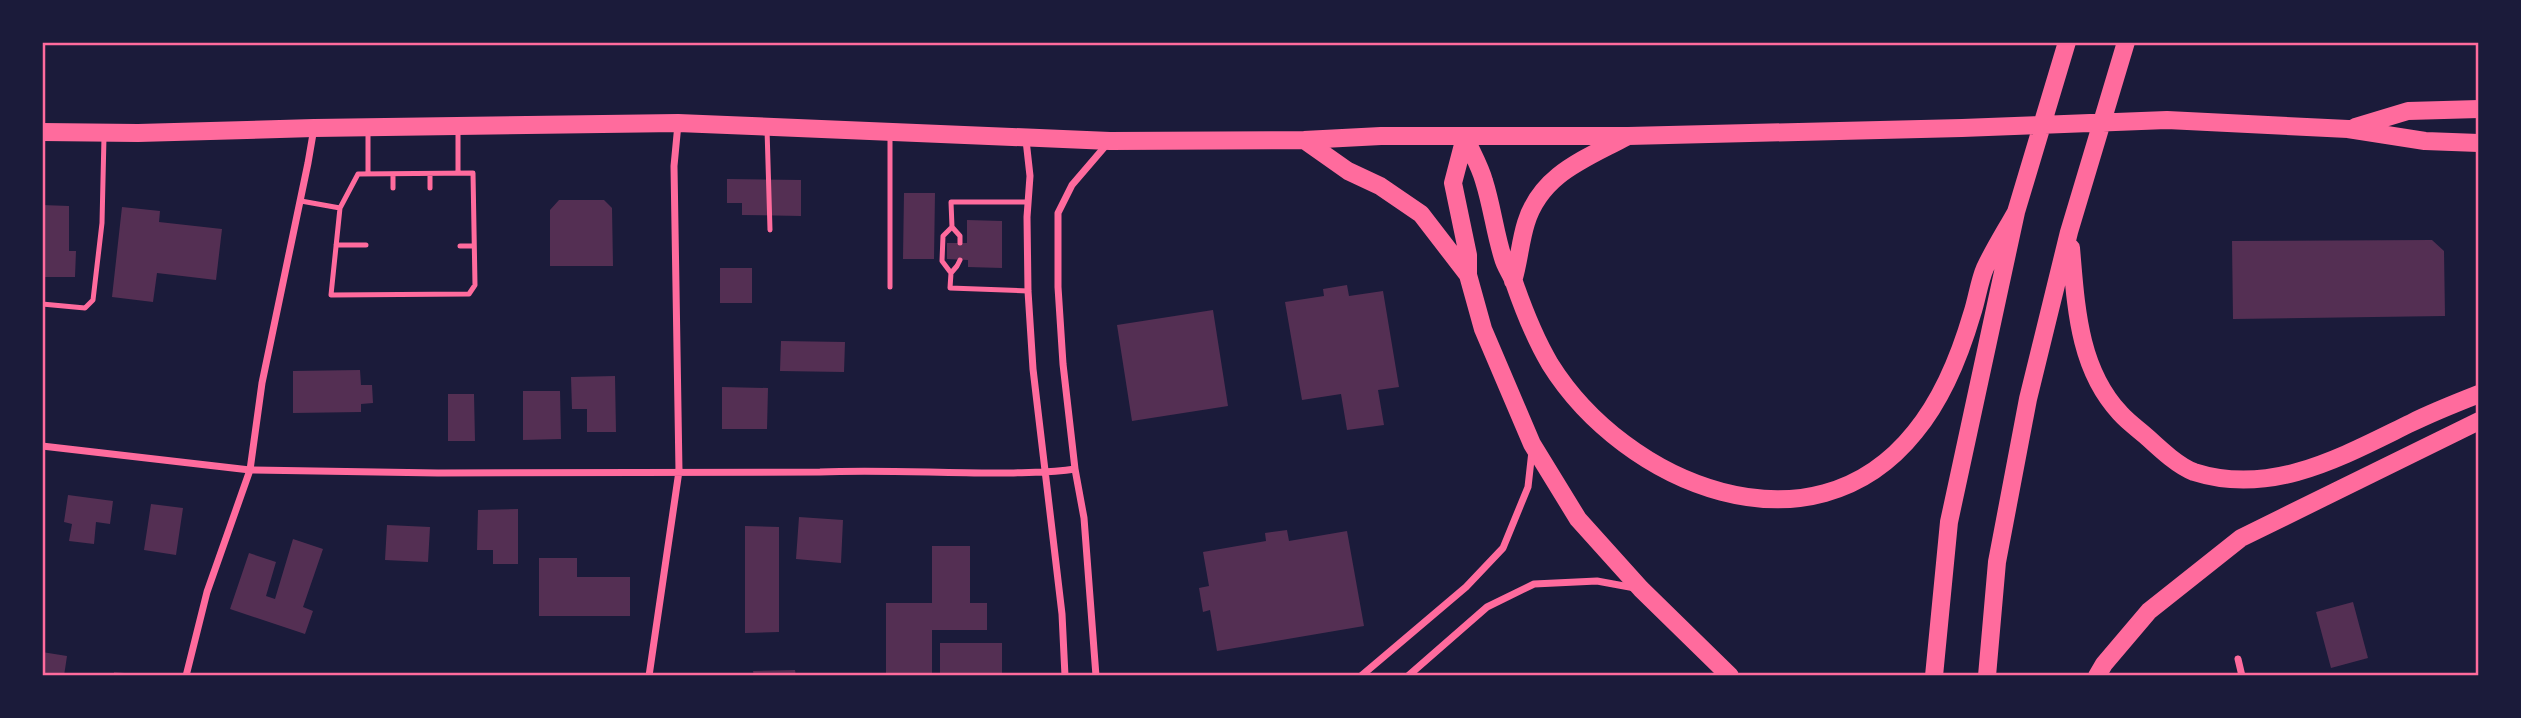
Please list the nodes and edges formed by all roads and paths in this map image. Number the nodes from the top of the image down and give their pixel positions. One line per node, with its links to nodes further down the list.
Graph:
1 (2067, 42): 29 (main road)
2 (2126, 42): 32 (main road)
3 (2479, 108): 9 (main road)
4 (678, 123): 5 (main road); 6 (main road); 51 (street)
5 (458, 125): 7 (main road); 20 (lane)
6 (767, 126): 10 (main road); 31 (lane)
7 (369, 127): 8 (main road); 21 (lane)
8 (314, 128): 12 (main road); 26 (street)
9 (2348, 129): 14 (main road); 18 (main road)
10 (890, 131): 13 (main road); 42 (lane)
11 (42, 132): 12 (main road)
12 (104, 133): 44 (lane)
13 (1026, 135): 17 (main road); 27 (street)
14 (1628, 136): 15 (main road); 41 (main road)
15 (1465, 137): 16 (main road); 40 (main road); 41 (main road)
16 (1304, 140): 17 (main road); 40 (main road)
17 (1110, 141): 49 (street)
18 (2470, 143): 19 (main road)
19 (2479, 155)
20 (457, 173): 23 (lane); 37 (lane)
21 (368, 174): 22 (lane); 28 (lane)
22 (393, 174): 23 (lane); 24 (lane)
23 (430, 174): 25 (lane)
24 (393, 188)
25 (430, 188)
26 (300, 201): 28 (lane); 50 (street)
27 (1028, 202): 30 (lane); 43 (street)
28 (340, 208): 34 (lane)
29 (2016, 212): 41 (main road); 62 (main road)
30 (951, 227): 33 (lane); 39 (lane)
31 (770, 230)
32 (2069, 232): 45 (main road); 63 (main road)
33 (960, 243)
34 (336, 245): 35 (lane); 37 (lane)
35 (366, 245)
36 (460, 246): 37 (lane)
37 (474, 246)
38 (960, 260): 39 (lane)
39 (951, 273): 43 (lane)
40 (1468, 275): 47 (main road)
41 (1513, 281)
42 (890, 287)
43 (1028, 291): 52 (street)
44 (42, 304)
45 (2479, 394)
46 (2479, 421): 64 (main road)
47 (1532, 444): 53 (main road); 59 (street)
48 (42, 446): 50 (street)
49 (1075, 469): 52 (street); 58 (street)
50 (250, 470): 51 (street); 55 (street)
51 (680, 471): 52 (street); 56 (street)
52 (1045, 474): 57 (street)
53 (1641, 589): 60 (street); 61 (main road)
54 (2238, 659): 65 (street)
55 (186, 676)
56 (649, 676)
57 (1065, 676)
58 (1097, 676)
59 (1361, 676)
60 (1408, 676)
61 (1730, 676)
62 (1934, 676)
63 (1987, 676)
64 (2097, 676)
65 (2242, 676)

